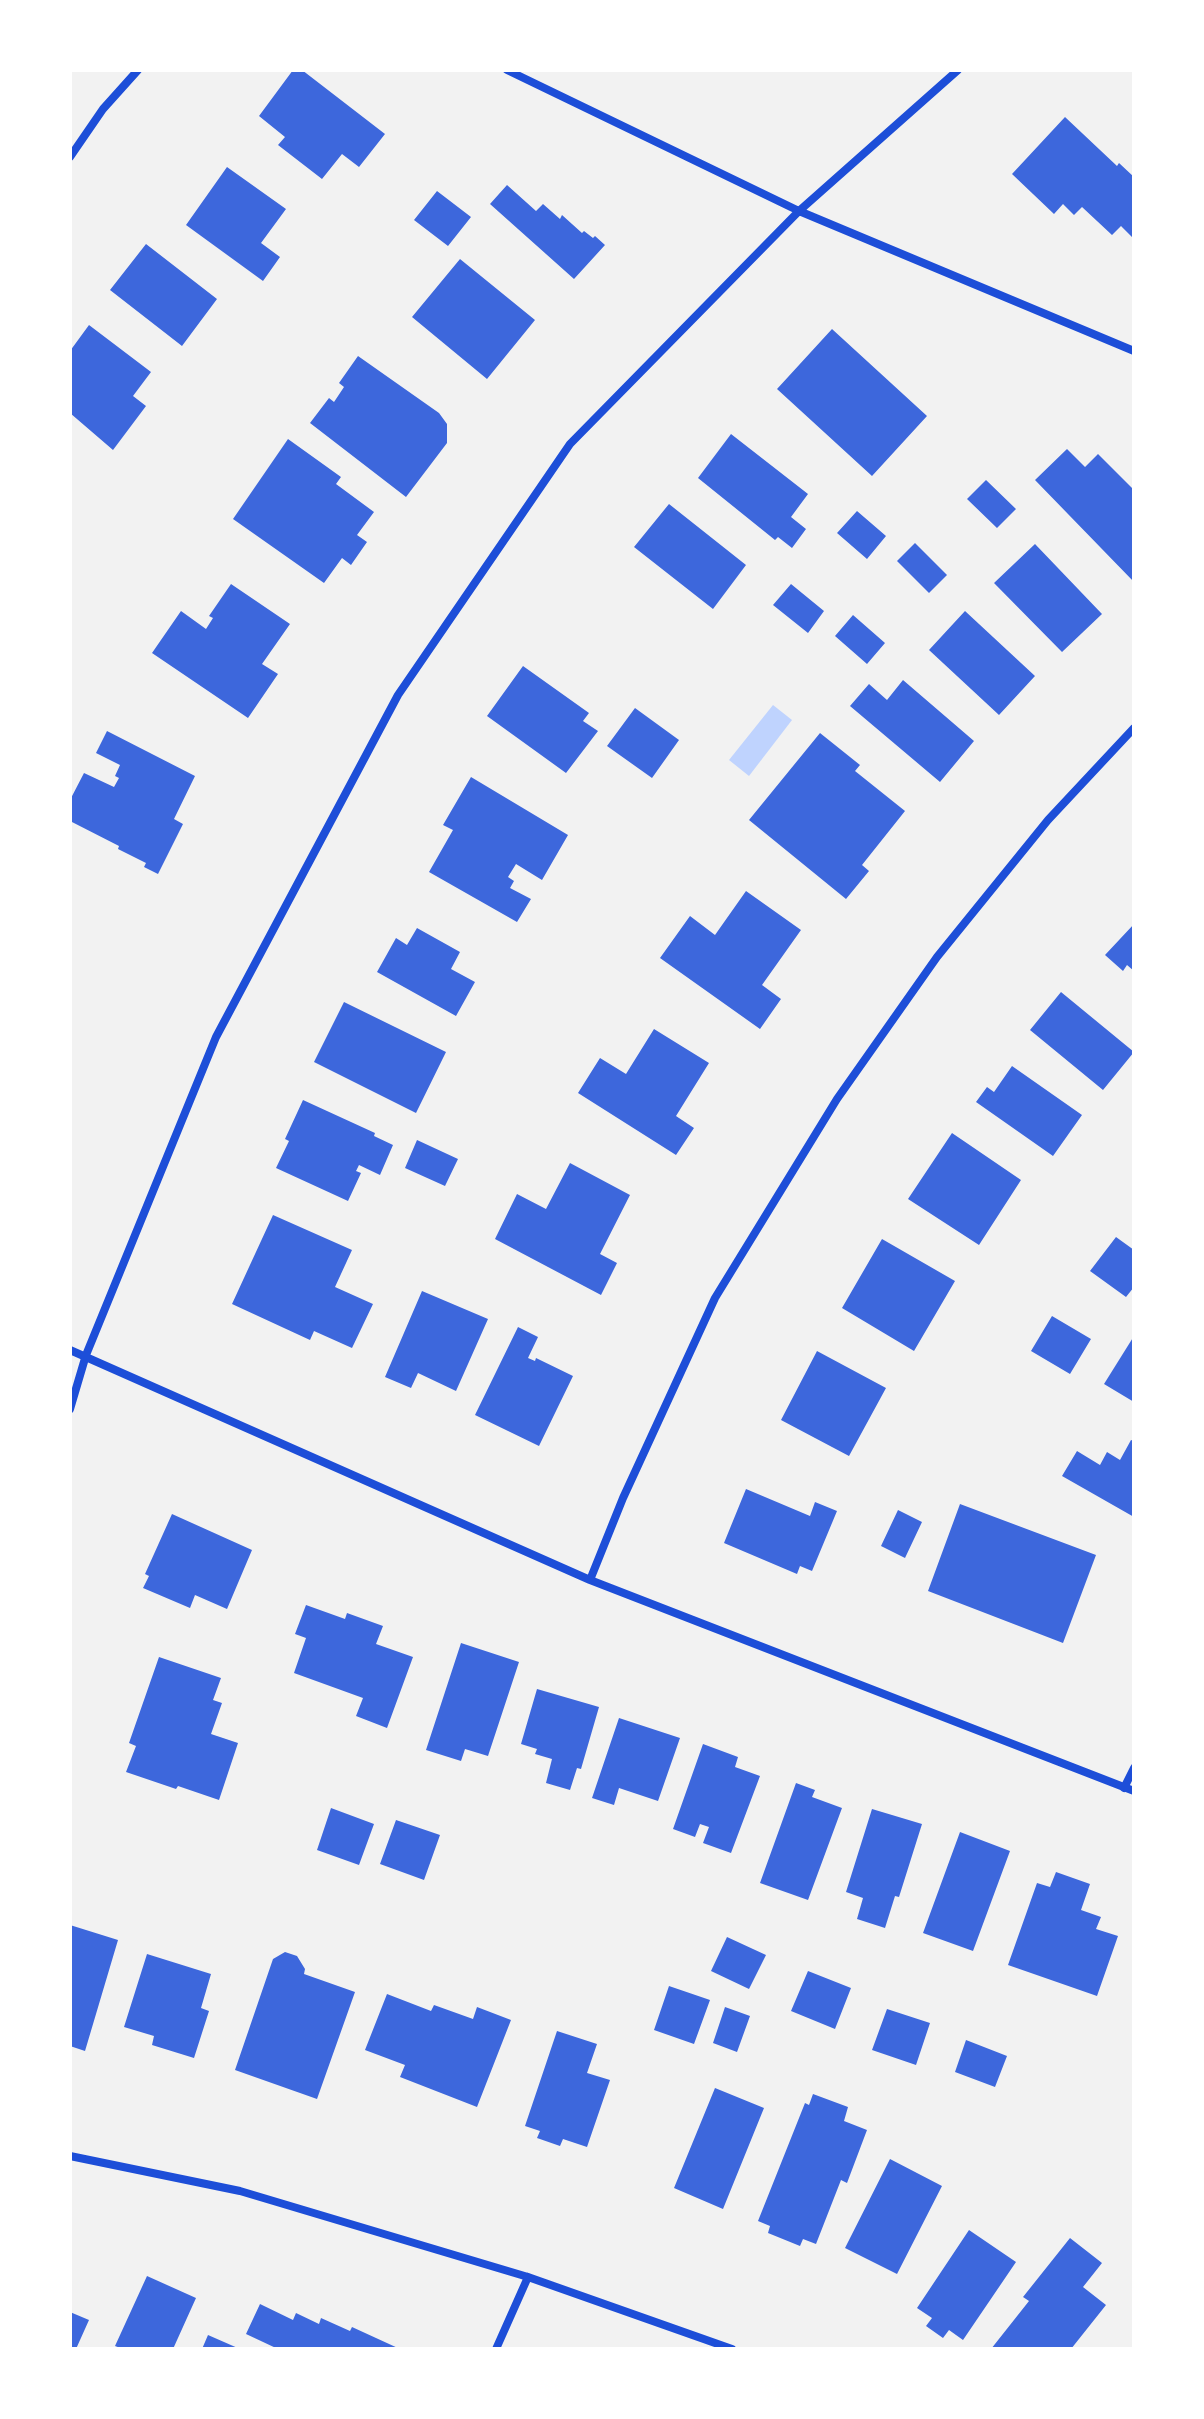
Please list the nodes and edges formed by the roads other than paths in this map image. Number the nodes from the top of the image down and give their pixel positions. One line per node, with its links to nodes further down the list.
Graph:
1 (138, 70): 4 (street)
2 (507, 70): 5 (street)
3 (958, 70): 5 (street)
4 (70, 157)
5 (799, 211): 6 (street); 9 (street)
6 (1134, 351)
7 (1134, 728): 11 (street)
8 (70, 1350): 9 (street)
9 (86, 1355): 10 (street); 11 (street)
10 (70, 1409)
11 (590, 1580): 13 (street)
12 (1134, 1768): 13 (street)
13 (1124, 1788): 14 (street)
14 (1134, 1791)
15 (70, 2156): 16 (street)
16 (528, 2277): 17 (street); 18 (street)
17 (496, 2349)
18 (732, 2349)

